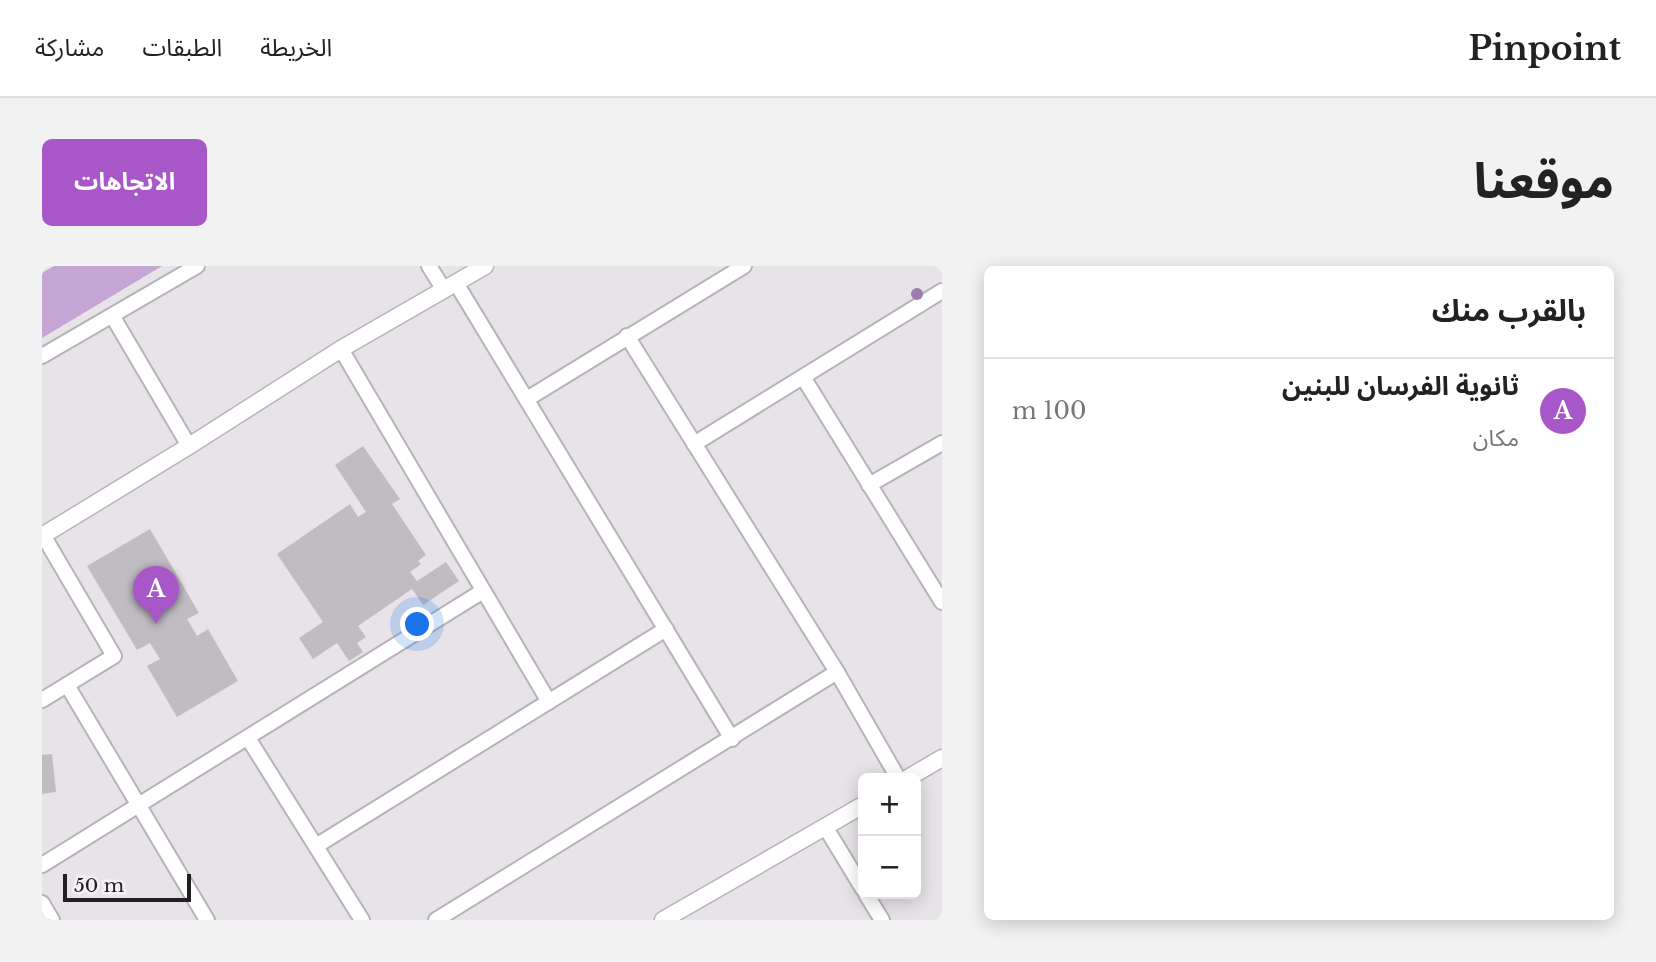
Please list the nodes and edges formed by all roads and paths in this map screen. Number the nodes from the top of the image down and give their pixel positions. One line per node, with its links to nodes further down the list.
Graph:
1 (197, 266): 7 (street)
2 (429, 266): 5 (street)
3 (485, 266): 5 (street)
4 (744, 266): 8 (street)
5 (450, 286): 9 (street); 12 (street)
6 (942, 291): 11 (street)
7 (113, 317): 10 (street); 15 (street)
8 (627, 336): 12 (street); 13 (street)
9 (341, 349): 15 (street); 18 (street)
10 (42, 356)
11 (803, 377): 13 (street); 16 (street)
12 (527, 399): 20 (street)
13 (694, 443): 21 (street)
14 (942, 443): 16 (street)
15 (189, 446): 17 (street)
16 (869, 485): 19 (street)
17 (42, 535): 22 (street)
18 (483, 591): 24 (street); 25 (street)
19 (942, 602)
20 (666, 629): 24 (street); 26 (street)
21 (837, 672): 26 (street); 28 (street)
22 (67, 685): 23 (street); 30 (street)
23 (42, 700)
24 (549, 702): 33 (street)
25 (248, 738): 30 (street); 33 (street)
26 (732, 739): 41 (street)
27 (941, 762): 29 (street)
28 (895, 773)
29 (918, 773)
30 (138, 805): 34 (street); 39 (street)
31 (858, 808): 32 (street)
32 (826, 828): 35 (street); 42 (street)
33 (316, 846): 40 (street)
34 (42, 865)
35 (858, 881)
36 (869, 899): 43 (street)
37 (42, 903): 38 (street)
38 (52, 920)
39 (207, 920)
40 (362, 920)
41 (436, 920)
42 (663, 920)
43 (882, 920)

